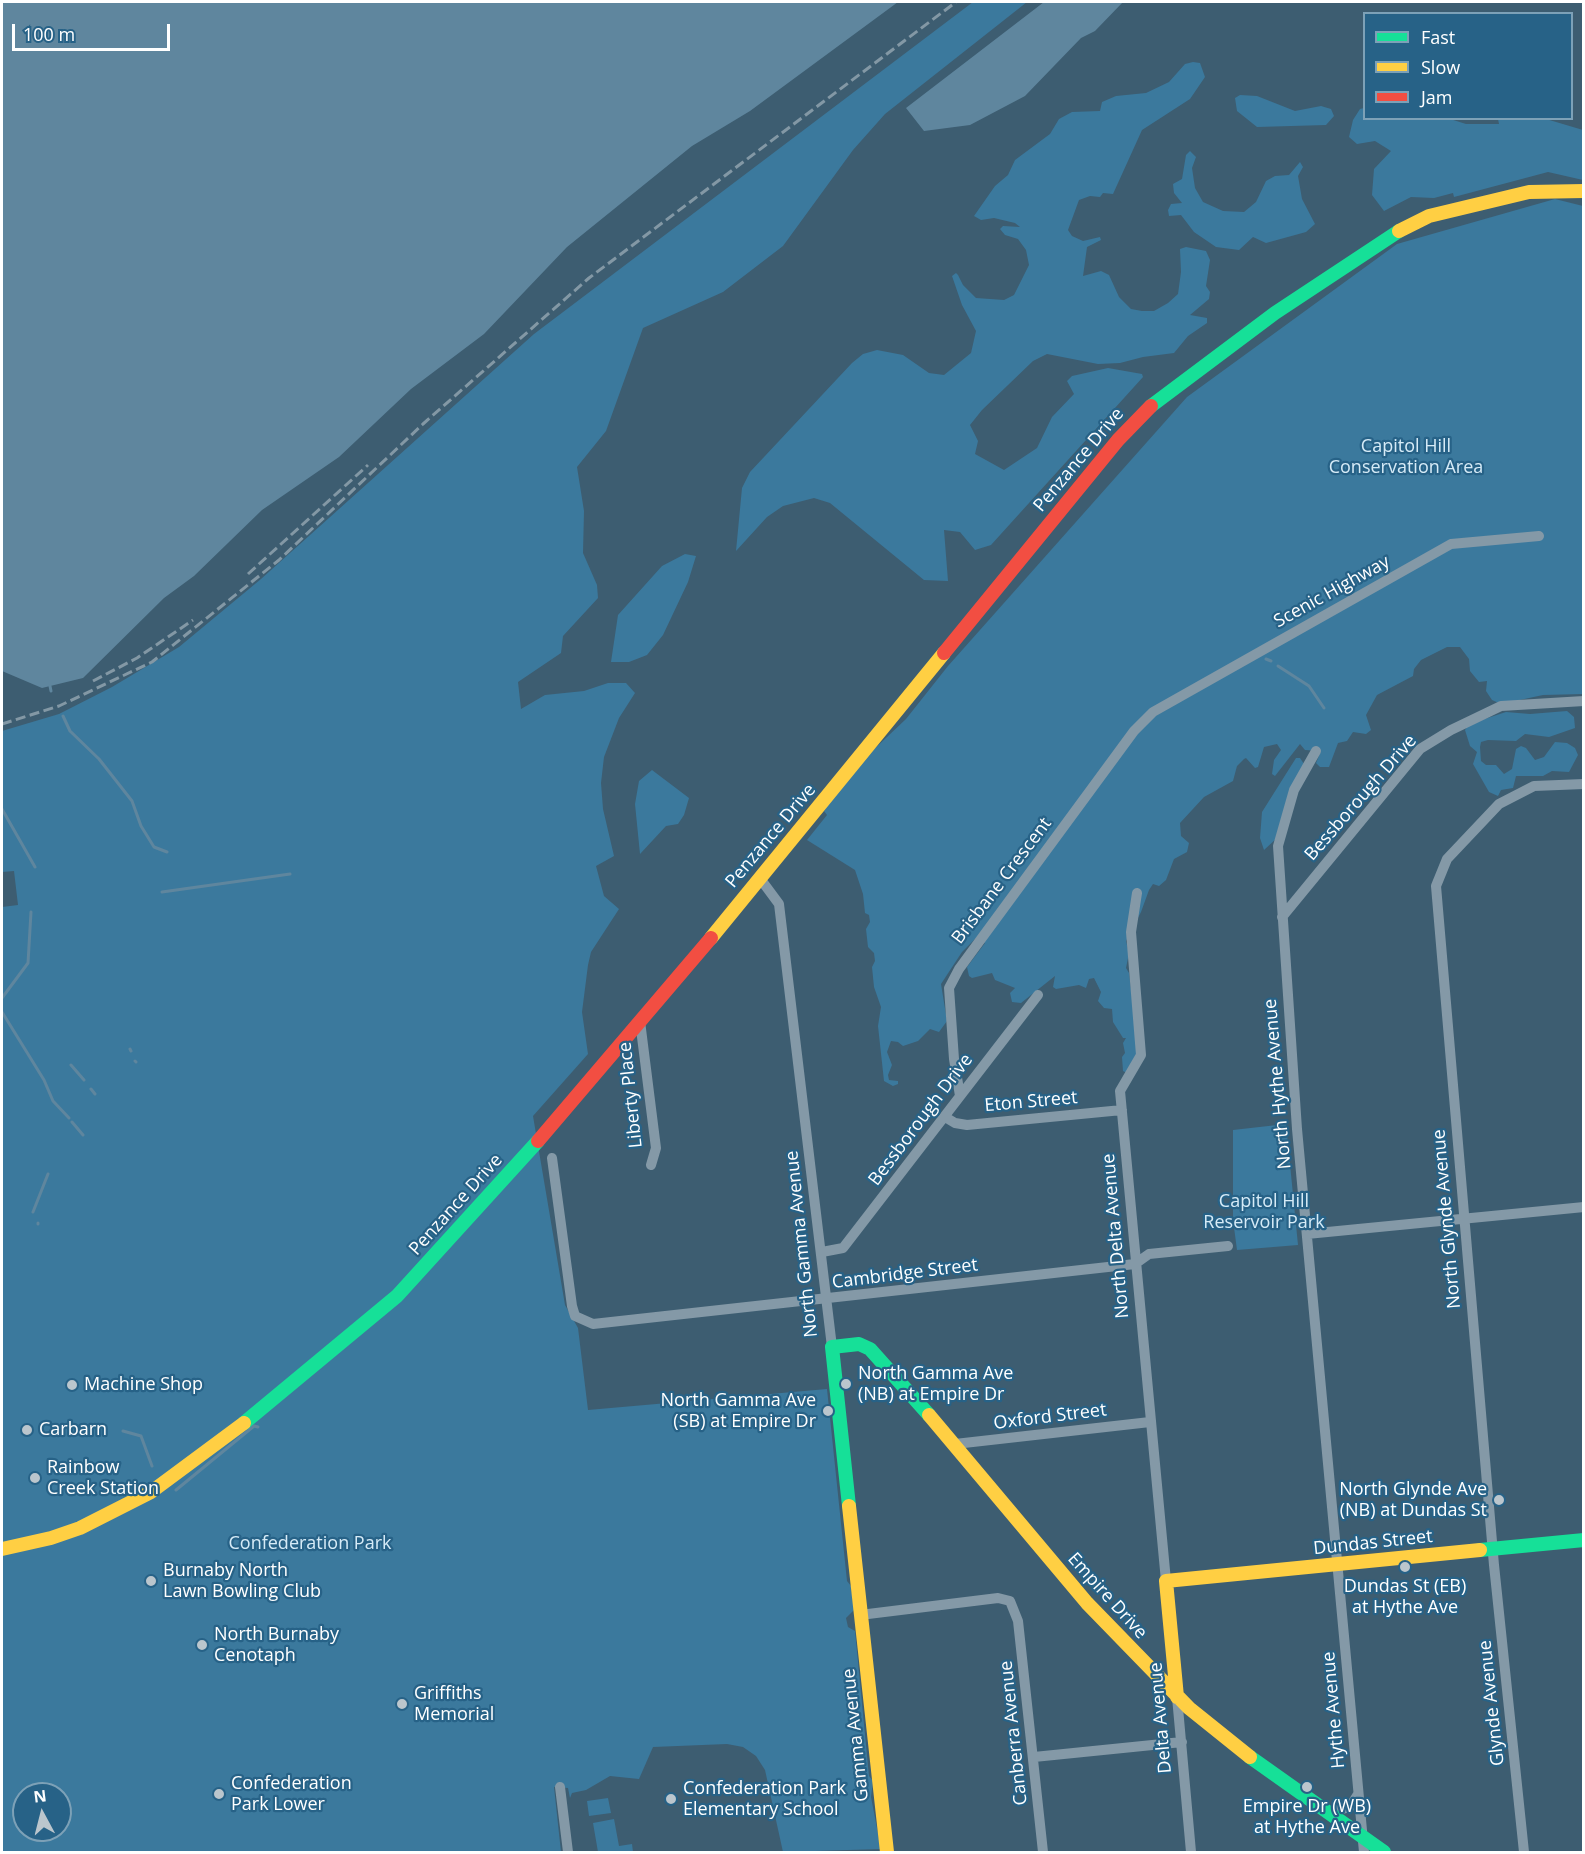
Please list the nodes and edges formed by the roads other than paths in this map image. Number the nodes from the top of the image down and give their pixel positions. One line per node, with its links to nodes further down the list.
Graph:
1 (1584, 191): 7 (street, Penzance Drive)
2 (1539, 536): 4 (street, Scenic Highway)
3 (1584, 701): 9 (street, Bessborough Drive)
4 (1153, 712): 12 (street, Brisbane Crescent)
5 (1316, 751): 9 (street, North Hythe Avenue)
6 (1584, 784): 18 (street, North Glynde Avenue)
7 (759, 877): 11 (street, Penzance Drive); 21 (street, North Gamma Avenue)
8 (1137, 893): 13 (street, North Delta Avenue)
9 (1282, 917): 19 (street, North Hythe Avenue)
10 (1038, 995): 12 (street, Bessborough Drive)
11 (640, 1021): 16 (street, Liberty Place); 28 (street, Penzance Drive)
12 (960, 1096): 14 (street, Bessborough Drive)
13 (1122, 1110): 14 (street, Eton Street); 22 (street, North Delta Avenue)
14 (945, 1117): 21 (street, Bessborough Drive)
15 (552, 1158): 23 (street, Cambridge Street)
16 (651, 1165)
17 (1584, 1207): 18 (street)
18 (1464, 1219): 19 (street); 29 (street, North Glynde Avenue)
19 (1307, 1234): 30 (street, North Hythe Avenue)
20 (1228, 1246): 22 (street, Cambridge Street)
21 (822, 1252): 23 (street, North Gamma Avenue)
22 (1135, 1264): 23 (street, Cambridge Street); 25 (street, North Delta Avenue)
23 (827, 1299): 24 (street, North Gamma Avenue)
24 (831, 1347): 26 (street, Empire Drive); 32 (street, North Gamma Avenue)
25 (1150, 1422): 26 (street, Oxford Street); 31 (street, North Delta Avenue)
26 (955, 1444): 33 (street, Empire Drive)
27 (1584, 1540): 29 (street, Dundas Street)
28 (2, 1549)
29 (1493, 1549): 30 (street, Dundas Street); 46 (street, Glynde Avenue)
30 (1337, 1565): 31 (street, Dundas Street); 37 (street, Hythe Avenue)
31 (1166, 1581): 33 (street, Delta Avenue)
32 (860, 1614): 35 (street, Canberra Avenue); 41 (street, Gamma Avenue)
33 (1177, 1697): 34 (street, Delta Avenue); 38 (street, Empire Drive)
34 (1182, 1742): 35 (street); 43 (street, Delta Avenue)
35 (1034, 1756): 42 (street, Canberra Avenue)
36 (560, 1787): 40 (street)
37 (1359, 1792): 38 (street); 39 (street, Hythe Avenue)
38 (1328, 1812): 39 (street, Empire Drive)
39 (1363, 1836): 44 (street, Hythe Avenue); 45 (street, Empire Drive)
40 (568, 1852)
41 (887, 1852)
42 (1043, 1852)
43 (1191, 1852)
44 (1364, 1852)
45 (1384, 1852)
46 (1524, 1852)

